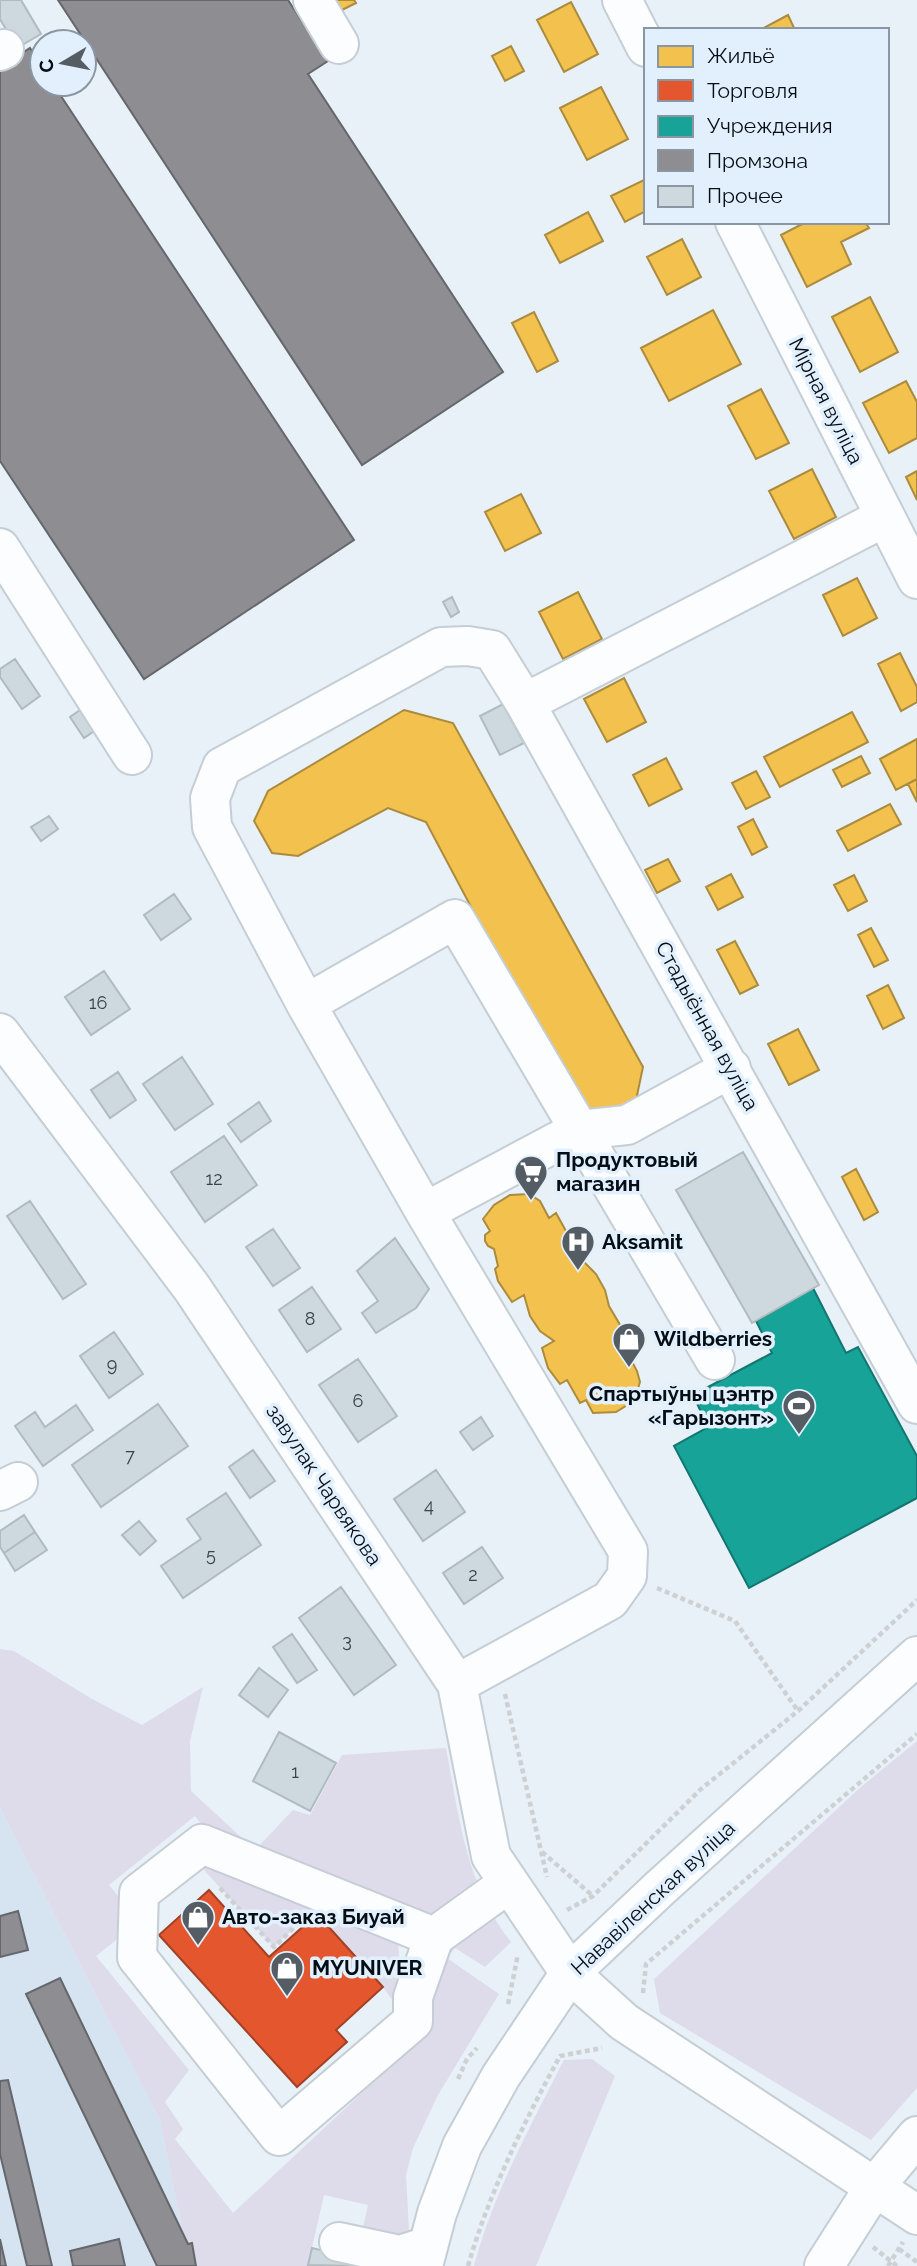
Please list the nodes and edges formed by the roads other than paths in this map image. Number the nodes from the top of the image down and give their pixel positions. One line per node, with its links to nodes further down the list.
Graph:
1 (313, 0): 4 (street)
2 (622, 0): 3 (street)
3 (644, 43)
4 (339, 44)
5 (736, 224): 6 (street, Мірная вуліца)
6 (885, 517): 8 (street, Мірная вуліца); 9 (street)
7 (0, 548): 10 (street)
8 (917, 579)
9 (525, 703): 11 (street, Стадыённая вуліца); 13 (street, Стадыённая вуліца)
10 (132, 755)
11 (306, 1004): 14 (street); 15 (street)
12 (0, 1033): 19 (street, завулак Чарвякова)
13 (731, 1068): 14 (street); 17 (street, Стадыённая вуліца)
14 (579, 1130): 15 (street); 16 (street)
15 (425, 1212): 19 (street)
16 (715, 1360)
17 (917, 1404)
18 (917, 1656): 22 (street, Нававіленская вуліца)
19 (457, 1684): 20 (street, завулак Чарвякова)
20 (509, 1884): 21 (street); 22 (street, завулак Чарвякова)
21 (434, 1937): 21 (street)
22 (570, 1973): 24 (street, завулак Чарвякова); 27 (street, Нававіленская вуліца)
23 (917, 2136): 24 (street)
24 (875, 2186): 25 (street, завулак Чарвякова); 28 (street)
25 (917, 2215)
26 (339, 2242): 27 (street)
27 (426, 2256)
28 (824, 2266)

